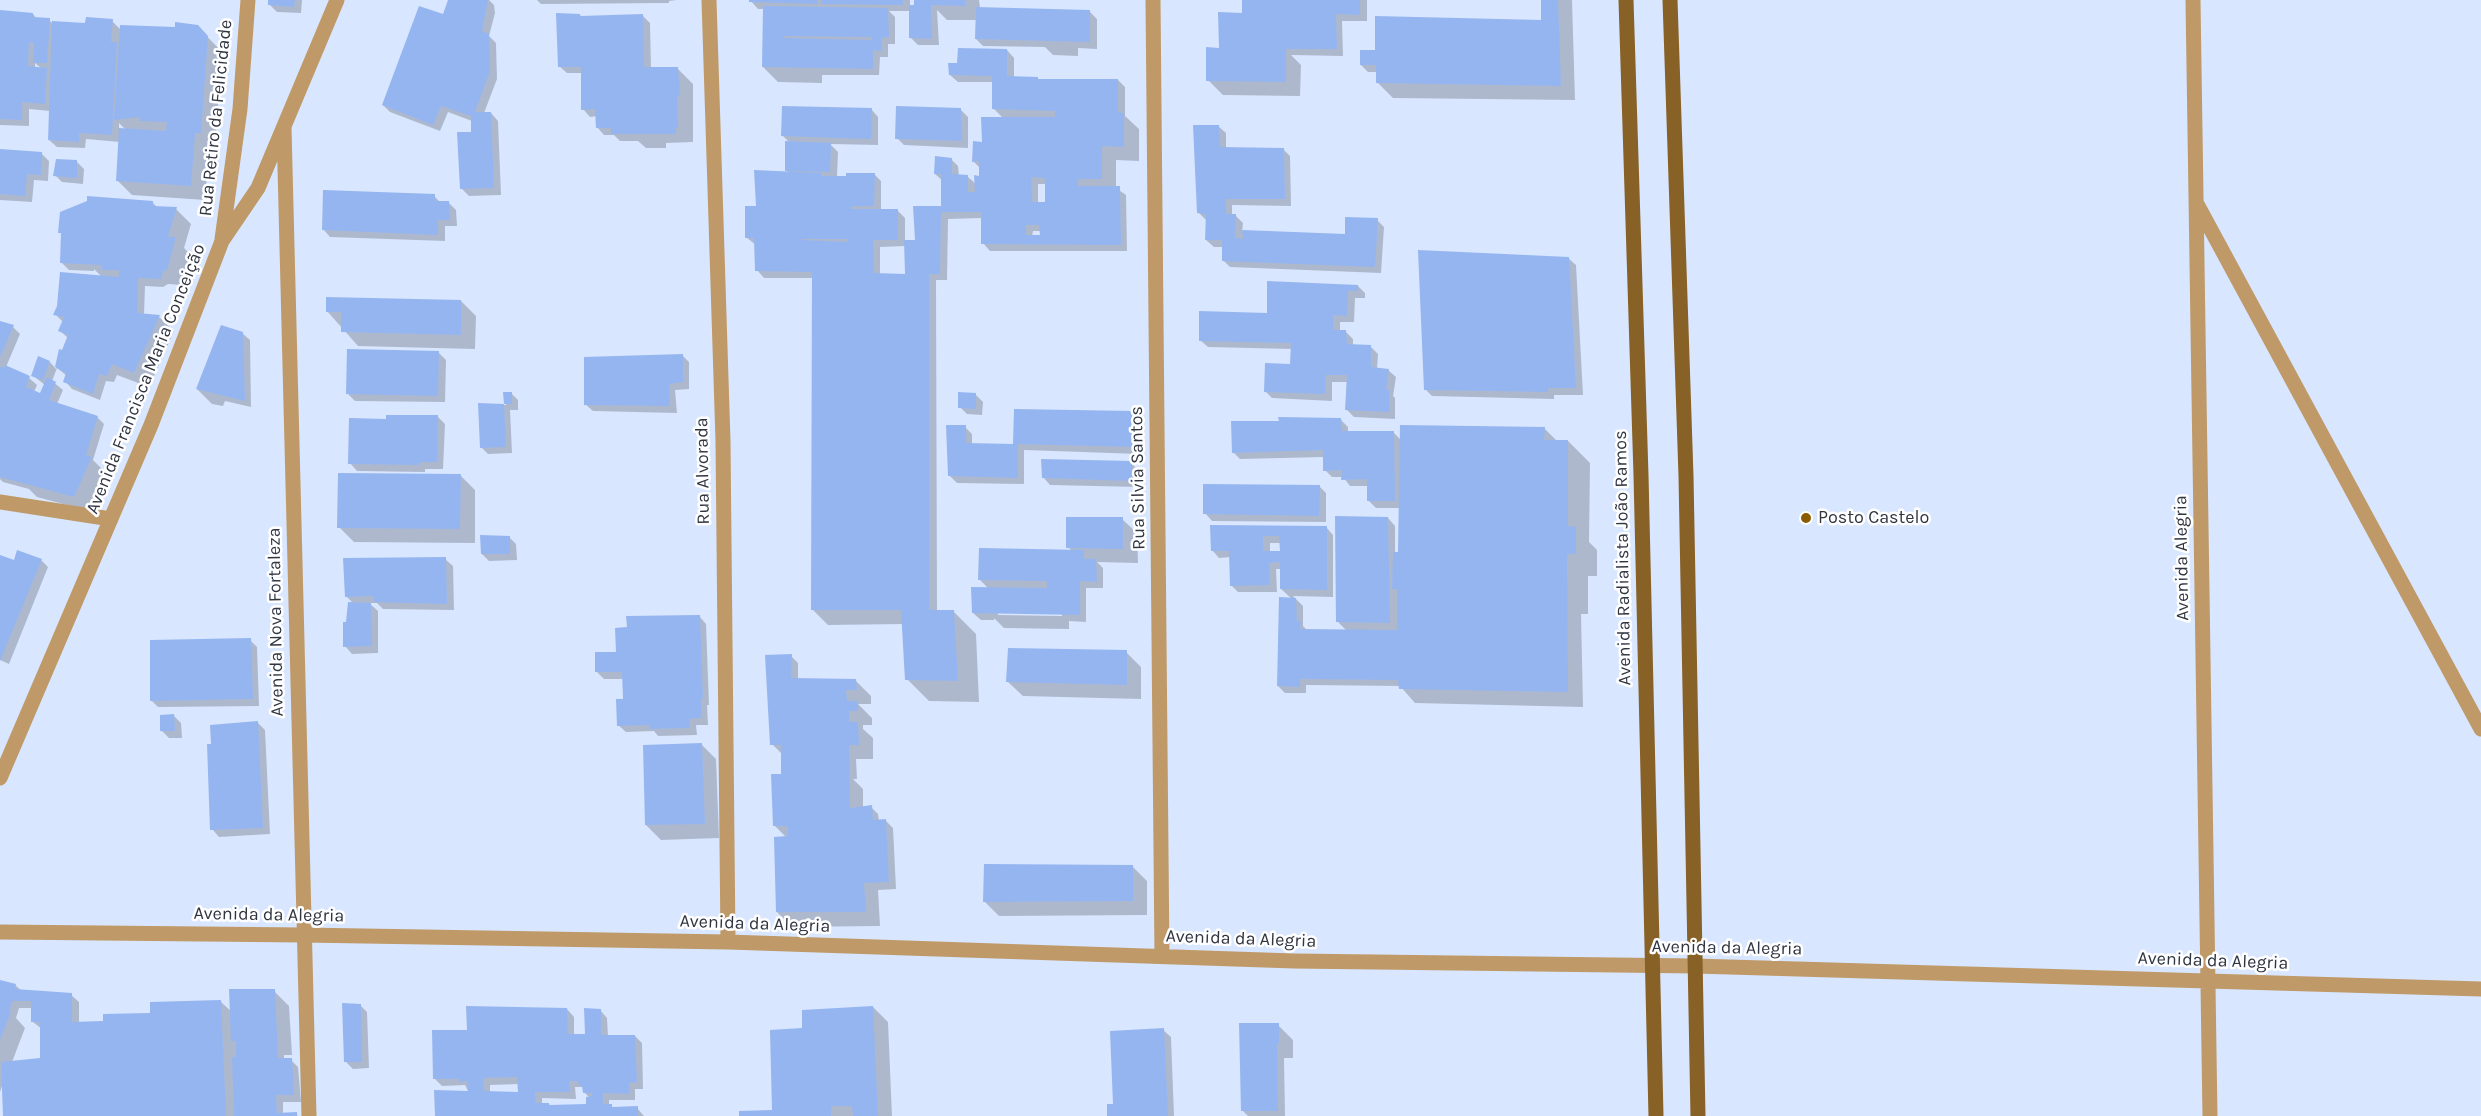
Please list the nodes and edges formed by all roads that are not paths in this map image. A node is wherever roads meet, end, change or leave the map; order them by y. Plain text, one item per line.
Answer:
1 (248, 0) edge
2 (338, 0) edge
3 (709, 0) edge
4 (1153, 0) edge
5 (1626, 0) edge
6 (1670, 0) edge
7 (2193, 0) edge
8 (284, 128) junction
9 (2196, 201) junction
10 (222, 241) junction
11 (0, 502) edge
12 (111, 519) junction
13 (2481, 729) edge
14 (0, 778) edge
15 (0, 932) edge
16 (303, 934) junction
17 (728, 942) junction
18 (1162, 956) junction
19 (1653, 965) junction
20 (1695, 966) junction
21 (2208, 980) junction
22 (2481, 989) edge
23 (309, 1116) edge
24 (1656, 1116) edge
25 (1698, 1116) edge
26 (2210, 1116) edge

1 - 10 street, Rua Retiro da Felicidade
2 - 8 street, Avenida Francisca Maria Conceição
3 - 17 street, Rua Alvorada
4 - 18 street, Rua Silvia Santos
5 - 19 main road, Avenida Radialista João Ramos
6 - 20 main road
7 - 9 street, Avenida Alegria
8 - 10 street, Avenida Francisca Maria Conceição
8 - 16 street, Avenida Nova Fortaleza
9 - 13 street
9 - 21 street, Avenida Alegria
10 - 12 street, Avenida Francisca Maria Conceição
11 - 12 street
12 - 14 street, Avenida Francisca Maria Conceição
15 - 16 street, Avenida da Alegria
16 - 17 street, Avenida da Alegria
16 - 23 street, Avenida Nova Fortaleza
17 - 18 street, Avenida da Alegria
18 - 19 street, Avenida da Alegria
19 - 20 street, Avenida da Alegria
19 - 24 main road, Avenida Radialista João Ramos
20 - 21 street, Avenida da Alegria
20 - 25 main road
21 - 22 street, Avenida da Alegria
21 - 26 street, Avenida Alegria

